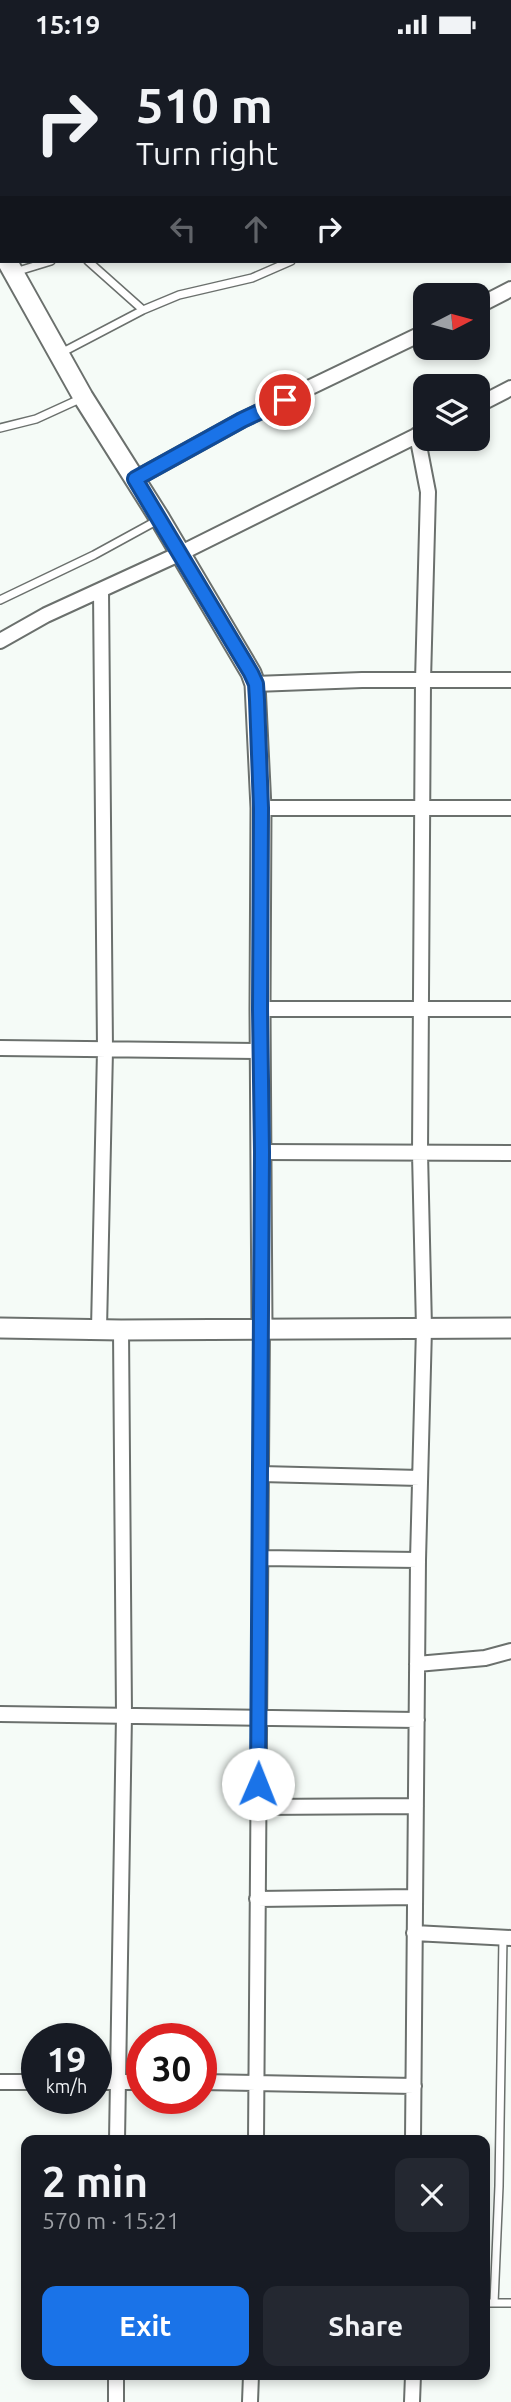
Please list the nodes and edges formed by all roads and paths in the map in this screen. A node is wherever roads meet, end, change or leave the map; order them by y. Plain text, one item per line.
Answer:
1 (37, 263) edge
2 (90, 263) edge
3 (286, 263) edge
4 (10, 267) edge
5 (511, 289) edge
6 (490, 300) edge
7 (143, 310) junction
8 (413, 337) edge
9 (58, 355) junction
10 (511, 388) edge
11 (83, 397) junction
12 (490, 399) edge
13 (0, 428) edge
14 (413, 437) edge
15 (423, 451) edge
16 (135, 479) junction
17 (160, 519) junction
18 (179, 554) junction
19 (101, 590) junction
20 (0, 600) edge
21 (0, 641) edge
22 (511, 680) edge
23 (423, 681) junction
24 (256, 684) junction
25 (261, 808) junction
26 (422, 808) junction
27 (511, 808) edge
28 (422, 1008) junction
29 (260, 1009) junction
30 (511, 1009) edge
31 (0, 1048) edge
32 (105, 1050) junction
33 (261, 1052) junction
34 (262, 1152) junction
35 (420, 1153) junction
36 (511, 1153) edge
37 (0, 1328) edge
38 (262, 1328) junction
39 (424, 1328) junction
40 (511, 1328) edge
41 (99, 1329) junction
42 (121, 1330) junction
43 (261, 1474) junction
44 (420, 1478) junction
45 (260, 1557) junction
46 (418, 1560) junction
47 (511, 1651) edge
48 (417, 1664) junction
49 (0, 1714) edge
50 (124, 1715) junction
51 (259, 1717) junction
52 (417, 1720) junction
53 (416, 1806) junction
54 (258, 1807) junction
55 (414, 1896) junction
56 (257, 1899) junction
57 (414, 1933) junction
58 (507, 1938) edge
59 (0, 2082) edge
60 (21, 2082) edge
61 (112, 2082) edge
62 (117, 2082) junction
63 (126, 2082) edge
64 (217, 2082) edge
65 (257, 2083) junction
66 (414, 2086) junction
67 (117, 2135) edge
68 (256, 2135) edge
69 (414, 2135) edge
70 (490, 2303) edge
71 (494, 2303) junction
72 (511, 2303) edge
73 (116, 2380) edge
74 (251, 2380) edge
75 (413, 2380) edge
76 (116, 2402) edge
77 (250, 2402) edge
78 (412, 2402) edge

1 - 4 lane
2 - 7 lane
3 - 7 lane
4 - 9 street
5 - 6 street
7 - 9 lane
8 - 16 street
9 - 11 street
10 - 12 street
11 - 13 lane
11 - 16 street
14 - 18 street
15 - 23 street
16 - 17 street
17 - 18 street
17 - 20 lane
18 - 19 street
18 - 24 street
19 - 21 street
19 - 32 street
22 - 23 street
23 - 24 street
23 - 26 street
24 - 25 street
25 - 26 street
25 - 29 street
26 - 27 street
26 - 28 street
28 - 29 street
28 - 30 street
28 - 35 street
29 - 33 street
31 - 32 street
32 - 33 street
32 - 41 street
33 - 34 street
34 - 35 street
34 - 38 street
35 - 36 street
35 - 39 street
37 - 41 street
38 - 39 street
38 - 42 street
38 - 43 street
39 - 40 street
39 - 44 street
41 - 42 street
42 - 50 street
43 - 44 street
43 - 45 street
44 - 46 street
45 - 46 street
45 - 51 street
46 - 48 street
47 - 48 street
48 - 52 street
49 - 50 street
50 - 51 street
50 - 62 street
51 - 52 street
51 - 54 street
52 - 53 street
53 - 54 street
53 - 55 street
54 - 56 street
55 - 56 street
55 - 57 street
56 - 65 street
57 - 58 street
57 - 66 street
58 - 71 lane
59 - 60 street
61 - 62 street
62 - 63 street
62 - 67 street
64 - 65 street
65 - 66 street
65 - 68 street
66 - 69 street
70 - 71 lane
71 - 72 lane
73 - 76 street
74 - 77 street
75 - 78 street

